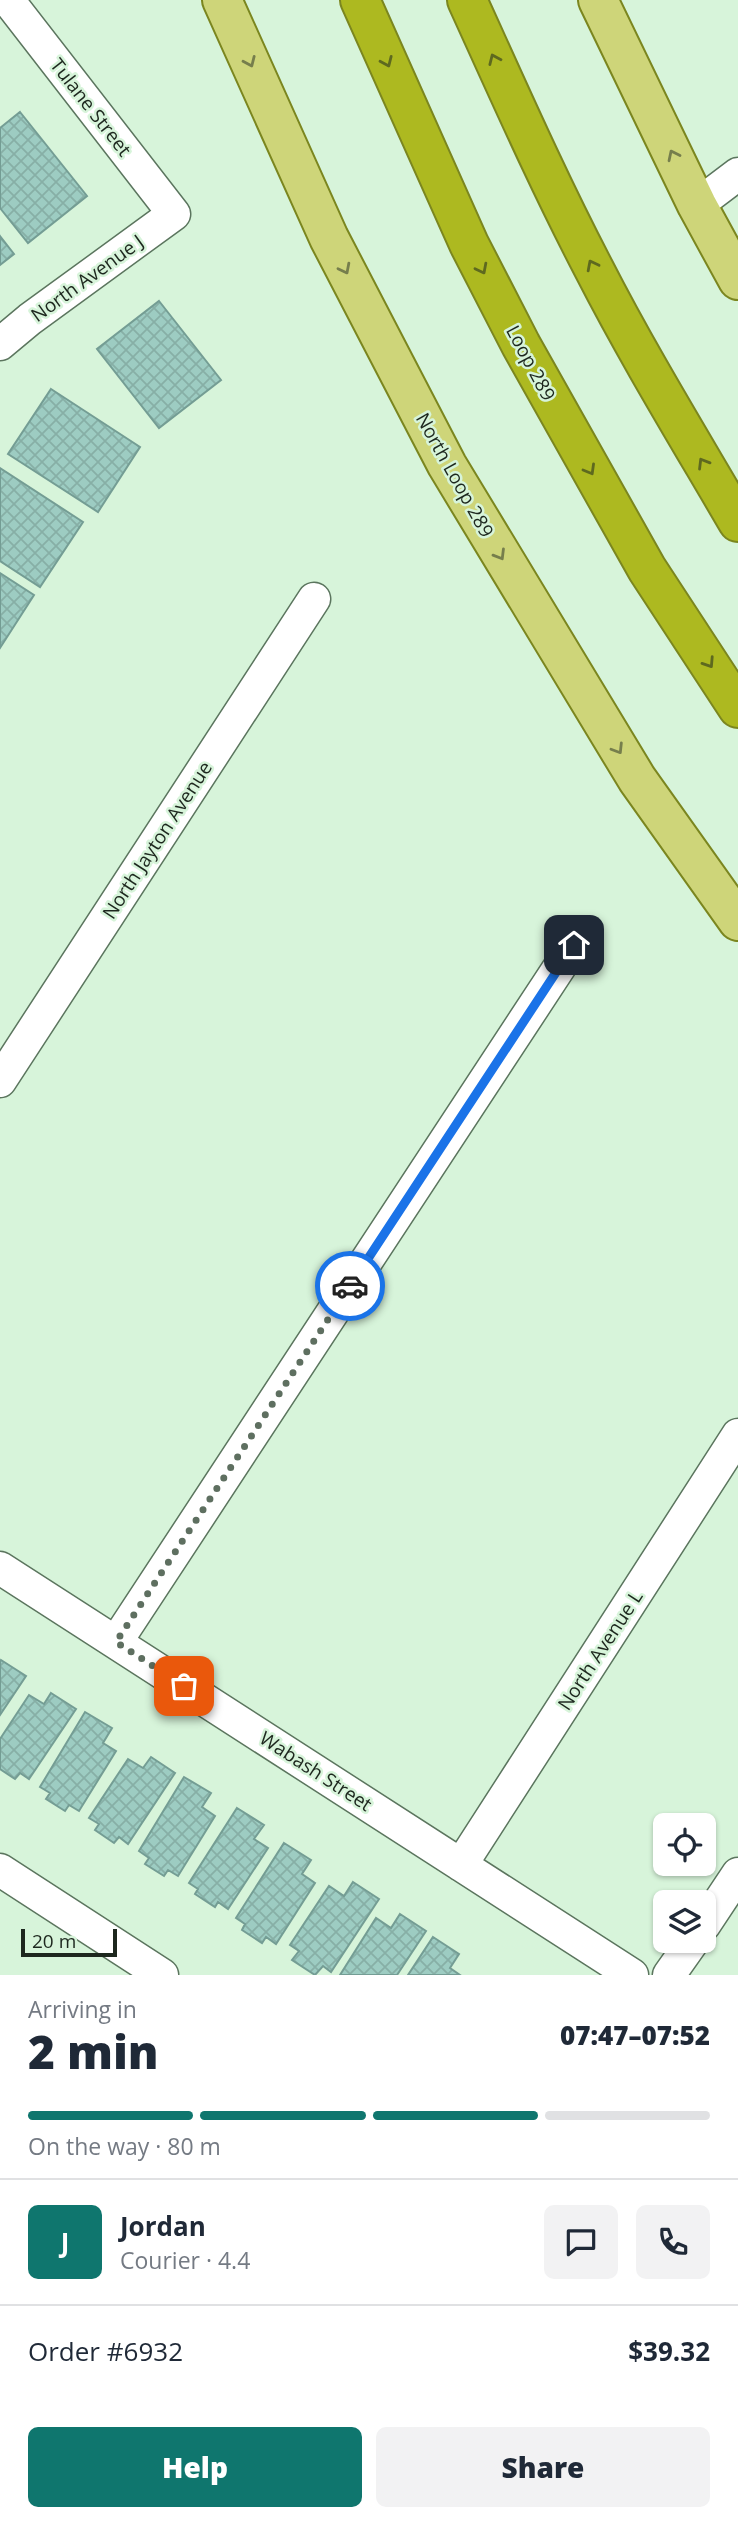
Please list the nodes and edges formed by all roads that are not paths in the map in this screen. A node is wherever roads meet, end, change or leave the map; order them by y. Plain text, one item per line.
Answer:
1 (8, 0) edge
2 (222, 0) edge
3 (360, 0) edge
4 (467, 0) edge
5 (598, 0) edge
6 (738, 174) edge
7 (697, 205) junction
8 (174, 214) joint
9 (738, 280) edge
10 (0, 344) edge
11 (738, 522) edge
12 (314, 599) dead end
13 (738, 708) edge
14 (738, 921) edge
15 (574, 945) dead end
16 (0, 1081) edge
17 (738, 1435) edge
18 (0, 1568) edge
19 (116, 1642) junction
20 (461, 1865) junction
21 (0, 1870) edge
22 (738, 1874) edge
23 (716, 1907) edge
24 (685, 1953) edge
25 (162, 1975) edge
26 (632, 1975) edge
27 (669, 1975) edge

1 - 8 street, Tulane Street
2 -> 14 main road, North Loop 289
3 -> 13 highway, Loop 289
11 -> 4 highway
7 -> 5 main road
6 - 7 street
7 - 9 main road
8 - 10 street, North Avenue J
12 - 16 street, North Jayton Avenue
15 - 19 street
17 - 20 street, North Avenue L
18 - 19 street, Wabash Street
19 - 20 street, Wabash Street
20 - 26 street, Wabash Street
21 - 25 street
22 - 23 street
24 - 27 street

